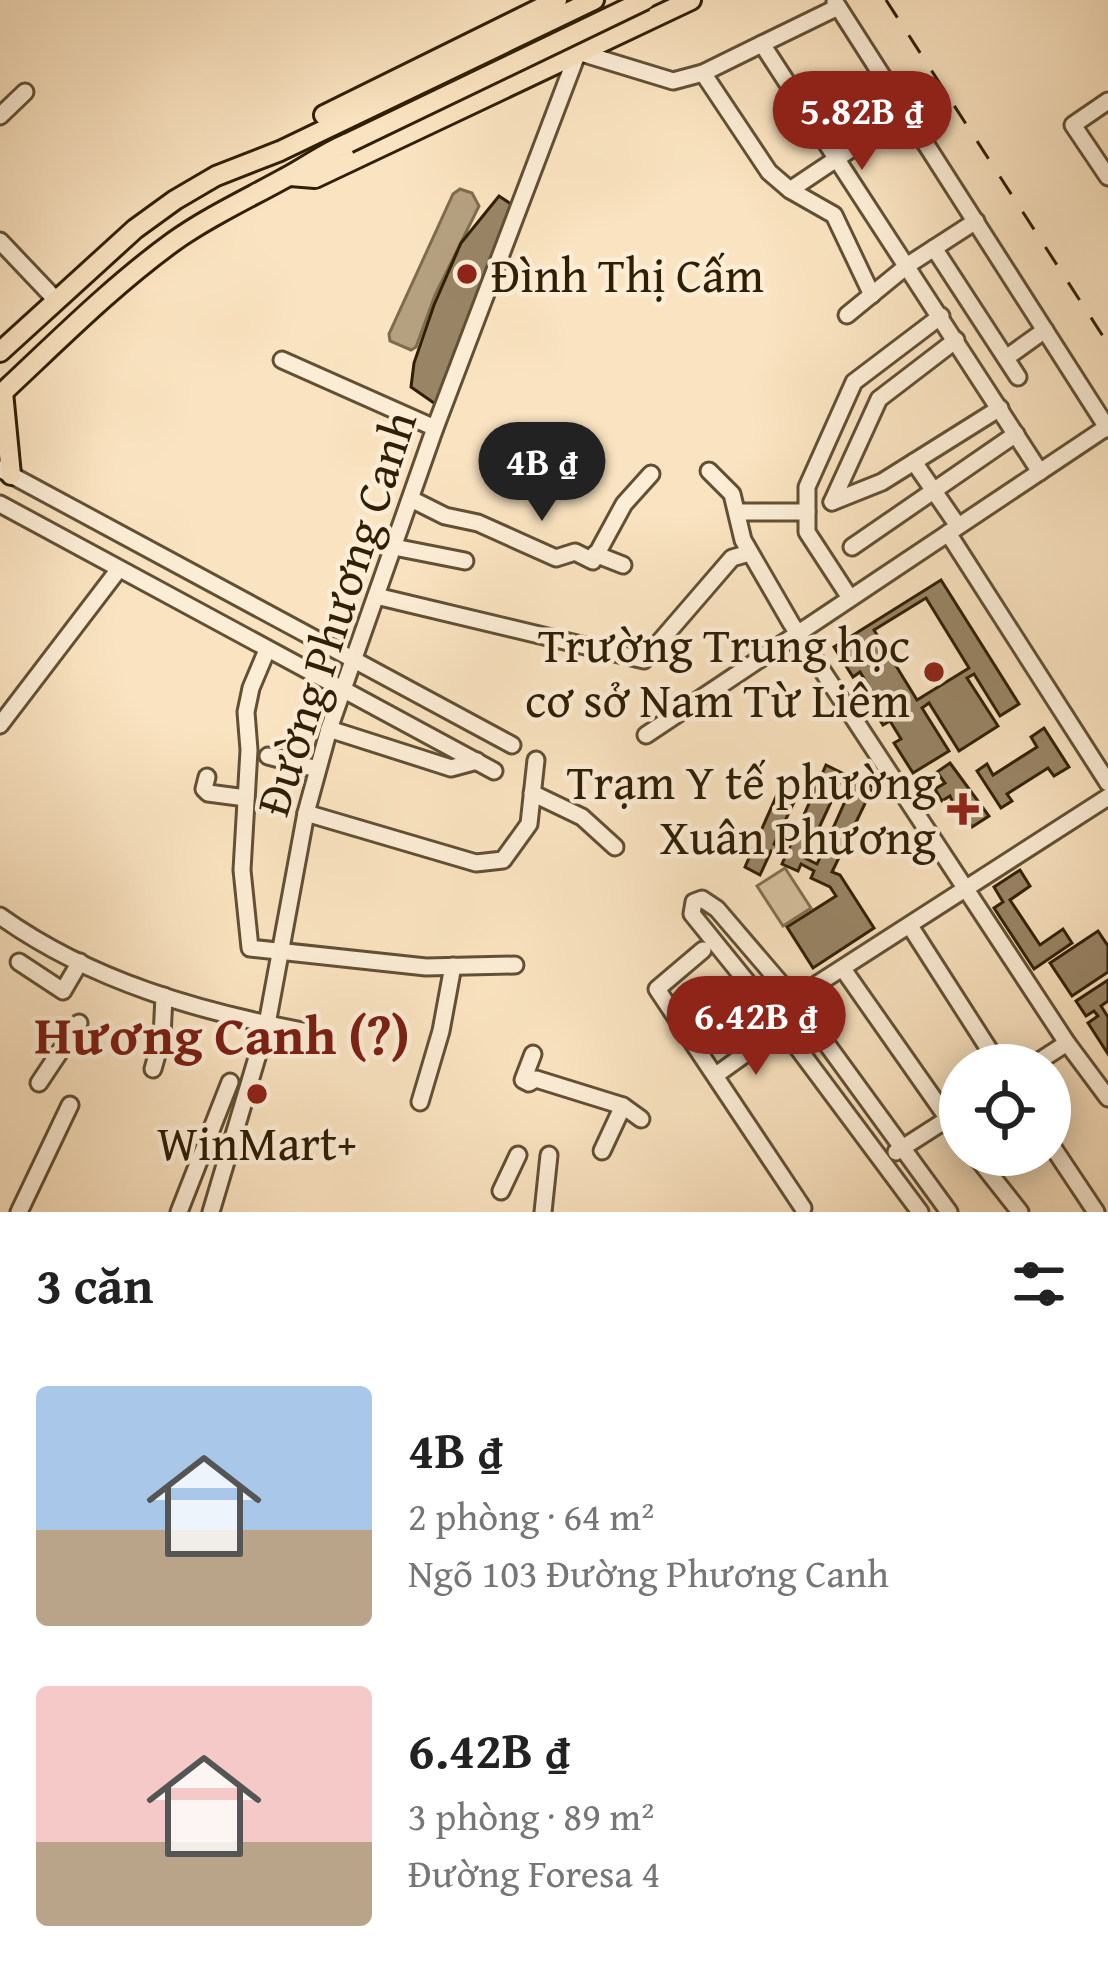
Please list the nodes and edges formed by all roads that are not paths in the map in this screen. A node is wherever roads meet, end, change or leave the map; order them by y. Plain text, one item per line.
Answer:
1 (557, 0) edge
2 (593, 0) edge
3 (608, 0) edge
4 (645, 0) edge
5 (691, 0) edge
6 (836, 3) edge
7 (622, 32) junction
8 (762, 44) junction
9 (578, 52) junction
10 (703, 74) junction
11 (25, 92) dead end
12 (1108, 100) edge
13 (908, 111) junction
14 (0, 116) edge
15 (280, 151) junction
16 (838, 159) junction
17 (1106, 170) edge
18 (290, 176) junction
19 (790, 190) junction
20 (976, 221) junction
21 (0, 242) edge
22 (934, 248) junction
23 (908, 265) junction
24 (872, 295) junction
25 (56, 300) junction
26 (847, 315) dead end
27 (941, 316) junction
28 (1046, 330) junction
29 (956, 340) junction
30 (0, 352) edge
31 (1006, 358) junction
32 (282, 360) dead end
33 (1018, 377) dead end
34 (2, 394) edge
35 (1000, 408) junction
36 (435, 428) junction
37 (1107, 428) edge
38 (1016, 434) junction
39 (914, 462) junction
40 (709, 471) dead end
41 (6, 472) edge
42 (1040, 472) junction
43 (651, 474) dead end
44 (934, 491) junction
45 (411, 500) junction
46 (0, 504) edge
47 (738, 512) junction
48 (807, 512) junction
49 (953, 530) junction
50 (394, 547) junction
51 (746, 547) junction
52 (852, 547) dead end
53 (595, 554) junction
54 (465, 561) dead end
55 (623, 565) dead end
56 (118, 568) junction
57 (376, 596) junction
58 (850, 598) junction
59 (798, 633) junction
60 (268, 650) junction
61 (353, 657) junction
62 (342, 689) junction
63 (0, 725) edge
64 (329, 729) junction
65 (646, 735) dead end
66 (512, 745) dead end
67 (268, 755) dead end
68 (536, 760) dead end
69 (477, 761) junction
70 (317, 769) junction
71 (494, 770) dead end
72 (207, 777) dead end
73 (1108, 783) edge
74 (532, 794) junction
75 (1108, 797) edge
76 (246, 798) junction
77 (306, 813) junction
78 (615, 847) dead end
79 (966, 889) junction
80 (0, 916) edge
81 (910, 926) junction
82 (282, 950) junction
83 (703, 950) dead end
84 (20, 962) dead end
85 (80, 962) junction
86 (515, 965) dead end
87 (453, 966) junction
88 (843, 969) junction
89 (164, 996) junction
90 (794, 999) junction
91 (79, 1023) dead end
92 (267, 1024) junction
93 (308, 1032) dead end
94 (766, 1039) dead end
95 (1067, 1043) joint
96 (986, 1044) edge
97 (533, 1054) dead end
98 (153, 1069) dead end
99 (716, 1075) junction
100 (230, 1082) dead end
101 (39, 1083) dead end
102 (939, 1095) edge
103 (1108, 1098) edge
104 (420, 1102) dead end
105 (70, 1105) dead end
106 (623, 1106) junction
107 (641, 1119) dead end
108 (939, 1124) edge
109 (901, 1148) junction
110 (602, 1151) dead end
111 (518, 1155) dead end
112 (548, 1155) dead end
113 (884, 1161) junction
114 (1071, 1174) edge
115 (992, 1176) edge
116 (501, 1191) dead end
117 (803, 1208) dead end
118 (19, 1212) edge
119 (179, 1212) edge
120 (211, 1212) edge
121 (543, 1212) edge
122 (920, 1212) edge
123 (949, 1212) edge
124 (1020, 1212) edge
125 (1096, 1212) edge

1 - 15 main road
2 - 15 main road
3 - 7 street
4 - 18 main road, bridge
5 - 7 main road
6 - 8 street
6 - 13 street
7 - 9 main road
8 - 10 street
8 - 16 street
9 - 10 street
9 - 18 main road
9 - 36 street, Đường Phương Canh
10 - 19 street
11 - 14 street
12 - 17 street
13 - 16 street
13 - 20 street
15 - 25 main road
16 - 19 street
16 - 23 street
18 - 34 main road
19 - 24 street
20 - 22 street
20 - 28 street
21 - 25 street
22 - 23 street
22 - 31 street
23 - 24 street
23 - 27 street
24 - 26 street
25 - 30 main road
27 - 29 street
27 - 48 street
28 - 31 street
28 - 37 street
29 - 35 street
29 - 39 street
31 - 33 street
32 - 36 street
34 - 41 main road
35 - 38 street
35 - 39 street
36 - 45 street, Đường Phương Canh
37 - 42 street
38 - 42 street
38 - 44 street
39 - 44 street
40 - 47 street
41 - 61 street
42 - 49 street
43 - 53 street
44 - 49 street
44 - 52 street
45 - 50 street, Đường Phương Canh
45 - 53 street
46 - 56 street
47 - 48 street
47 - 51 street
48 - 58 street
49 - 58 street
49 - 73 street
50 - 54 street
50 - 57 street, Đường Phương Canh
51 - 57 street
51 - 59 street
53 - 55 street
56 - 60 street
56 - 63 street
57 - 61 street, Đường Phương Canh
58 - 59 street
59 - 65 street
59 - 79 street
60 - 62 street
60 - 76 street
61 - 62 street, Đường Phương Canh
61 - 66 street
62 - 64 street, Đường Phương Canh
62 - 69 street
64 - 69 street
64 - 70 street, Đường Phương Canh
67 - 70 street
68 - 74 street
69 - 71 street
70 - 77 street, Đường Phương Canh
72 - 76 street
74 - 77 street
74 - 78 street
75 - 79 street
76 - 82 street
77 - 82 street, Đường Phương Canh
79 - 81 street
79 - 95 street
80 - 85 street
81 - 88 street
81 - 96 street
82 - 87 street
82 - 92 street, Đường Phương Canh
83 - 99 street
84 - 85 street
85 - 89 street
86 - 87 street
87 - 104 street
88 - 90 street
88 - 102 street
89 - 92 street
89 - 98 street
90 - 109 street
90 - 113 street
91 - 101 street
92 - 93 street
92 - 120 street, Đường Phương Canh
94 - 99 street
95 - 103 street
97 - 106 street
99 - 117 street
100 - 119 street
105 - 118 street
106 - 107 street
106 - 110 street
108 - 109 street
109 - 113 street
109 - 123 street
111 - 116 street
112 - 121 street
113 - 122 street
114 - 125 street
115 - 124 street

